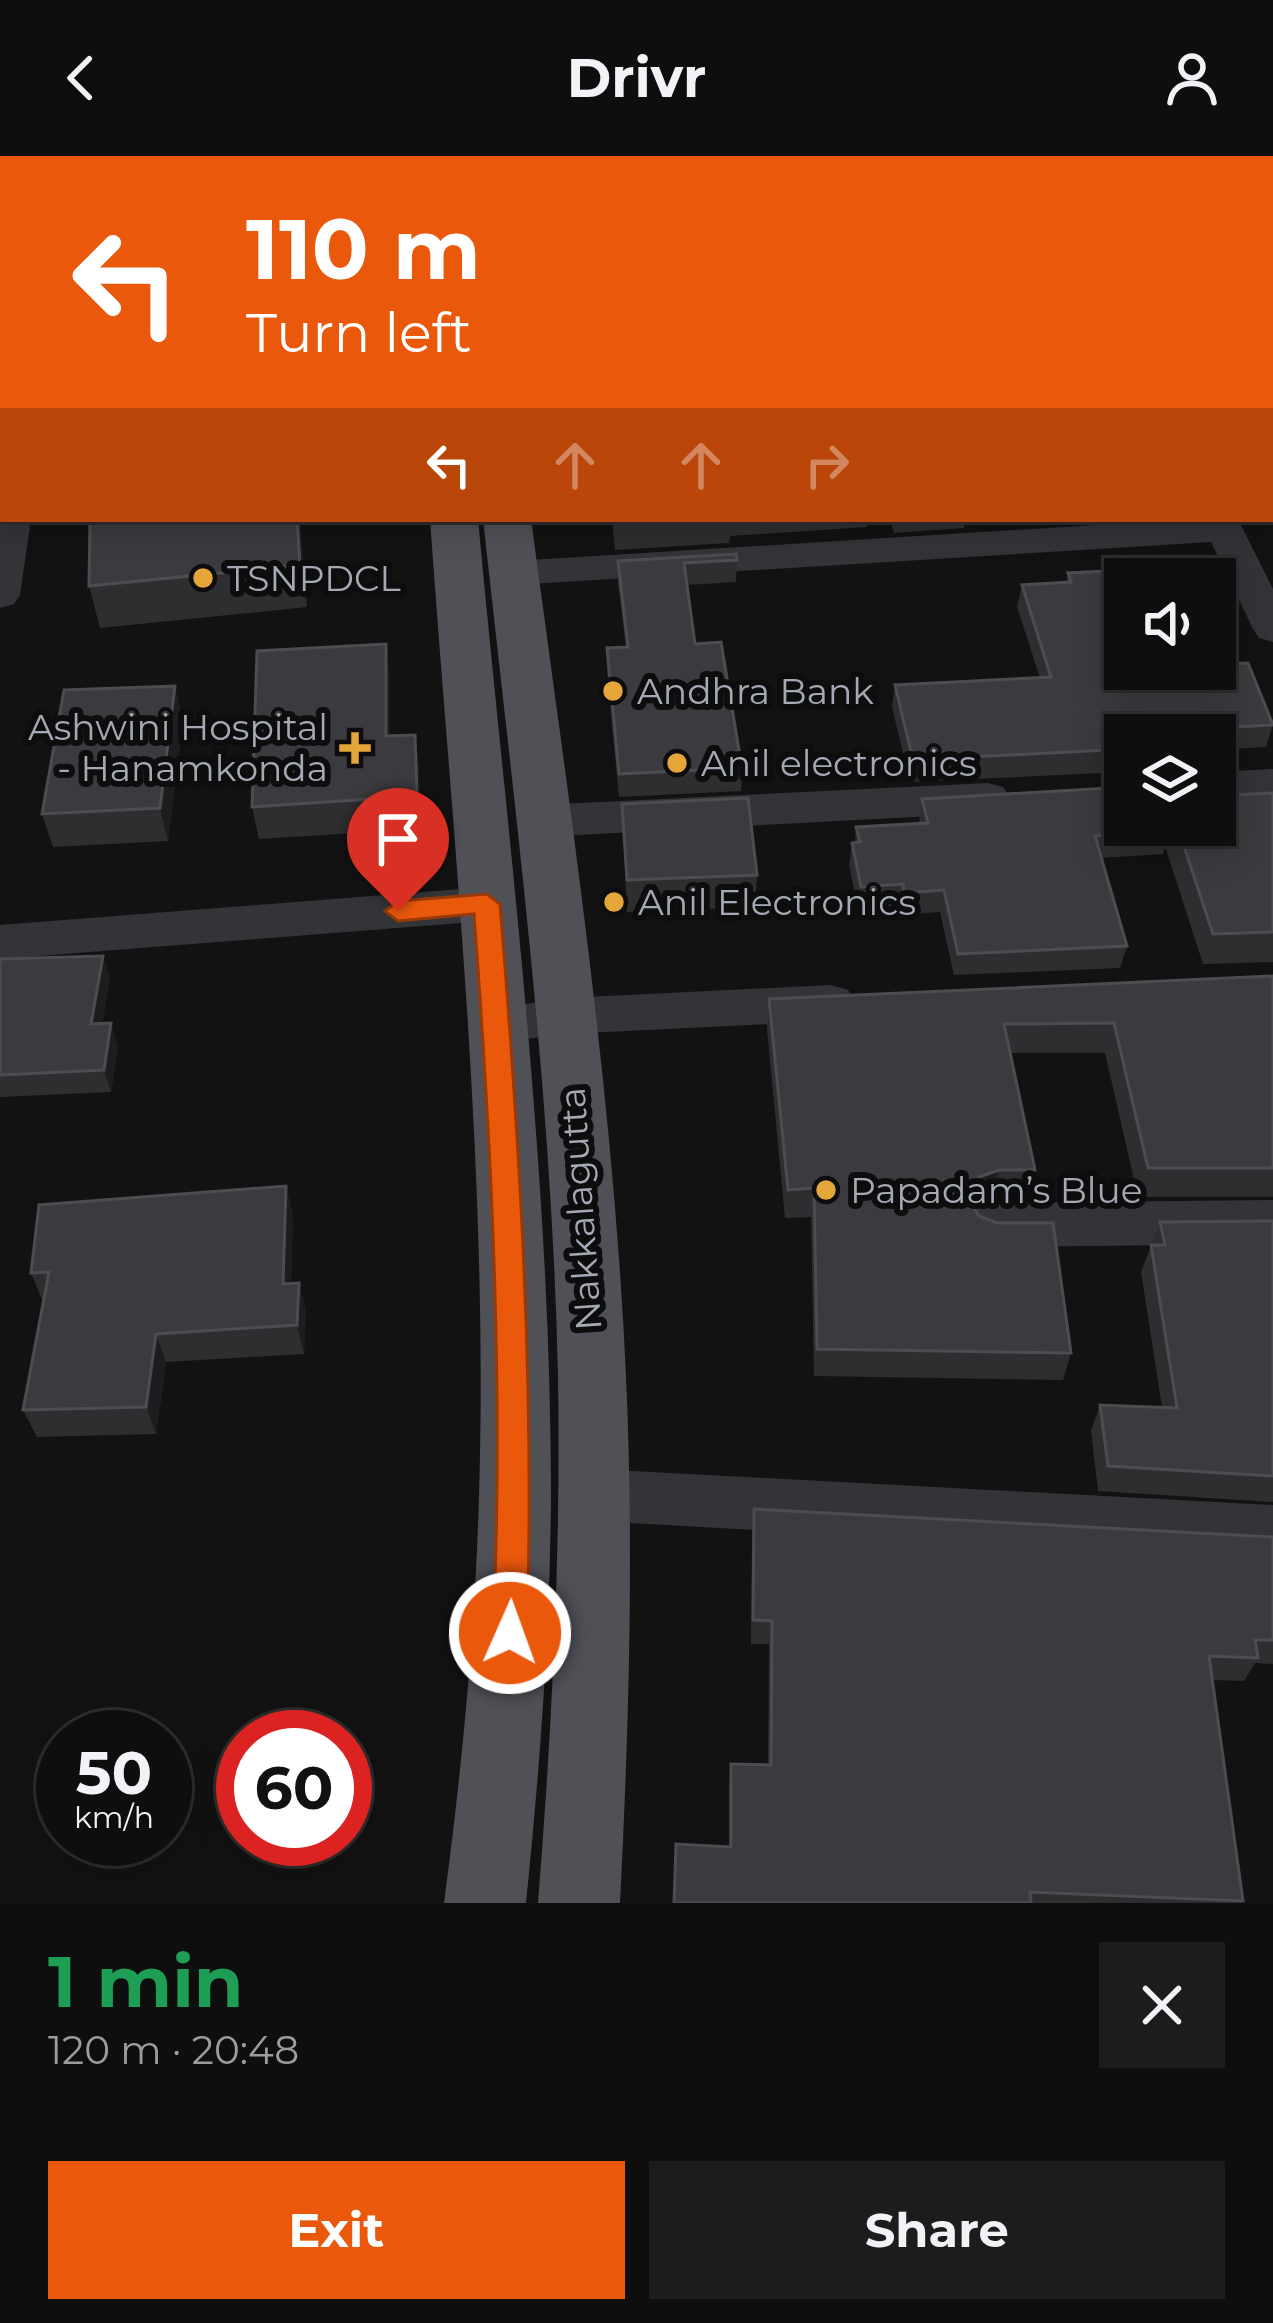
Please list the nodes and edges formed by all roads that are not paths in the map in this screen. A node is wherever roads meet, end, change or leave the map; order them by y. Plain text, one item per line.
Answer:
1 (12, 522) edge
2 (454, 522) edge
3 (1238, 535) edge
4 (510, 546) edge
5 (0, 595) edge
6 (1273, 629) edge
7 (1273, 784) edge
8 (1236, 786) edge
9 (1031, 796) edge
10 (540, 821) junction
11 (487, 904) junction
12 (0, 942) edge
13 (872, 1001) edge
14 (566, 1016) junction
15 (495, 1024) junction
16 (1273, 1222) edge
17 (992, 1226) edge
18 (595, 1495) junction
19 (1273, 1532) edge
20 (485, 1903) edge
21 (579, 1903) edge

1 - 5 street
2 - 11 main road
3 - 4 street
3 - 6 street
4 - 10 main road, Nakkalagutta
7 - 8 street
9 - 10 street
10 - 14 main road, Nakkalagutta
11 - 12 street
11 - 15 main road
13 - 14 street
14 - 15 street
14 - 18 main road, Nakkalagutta
15 - 20 main road
16 - 17 street
18 - 19 street
18 - 21 main road, Nakkalagutta

